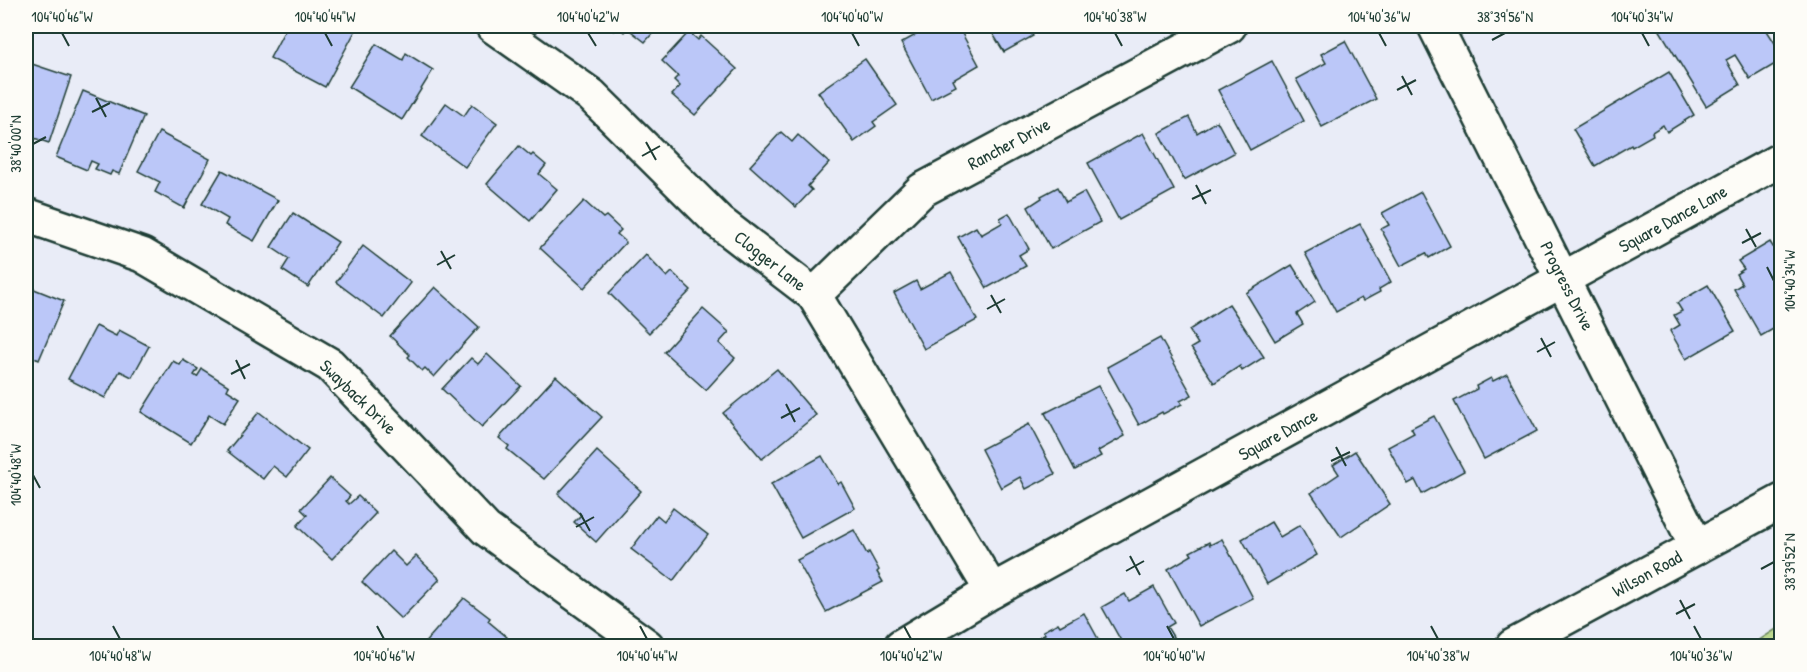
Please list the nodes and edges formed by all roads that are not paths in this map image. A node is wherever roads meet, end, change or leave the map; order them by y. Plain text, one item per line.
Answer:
1 (493, 26) edge
2 (1229, 26) edge
3 (1435, 26) edge
4 (1782, 159) edge
5 (26, 215) edge
6 (1564, 279) junction
7 (814, 295) junction
8 (1782, 501) edge
9 (1697, 547) junction
10 (992, 591) junction
11 (647, 646) edge
12 (901, 646) edge
13 (1513, 646) edge

1 - 7 street, Clogger Lane
2 - 7 street, Rancher Drive
3 - 6 street, Progress Drive
4 - 6 street, Square Dance Lane
5 - 11 street, Swayback Drive
6 - 9 street, Progress Drive
6 - 10 street, Square Dance
7 - 10 street, Clogger Lane
8 - 9 street, Wilson Road
9 - 13 street, Wilson Road
10 - 12 street

